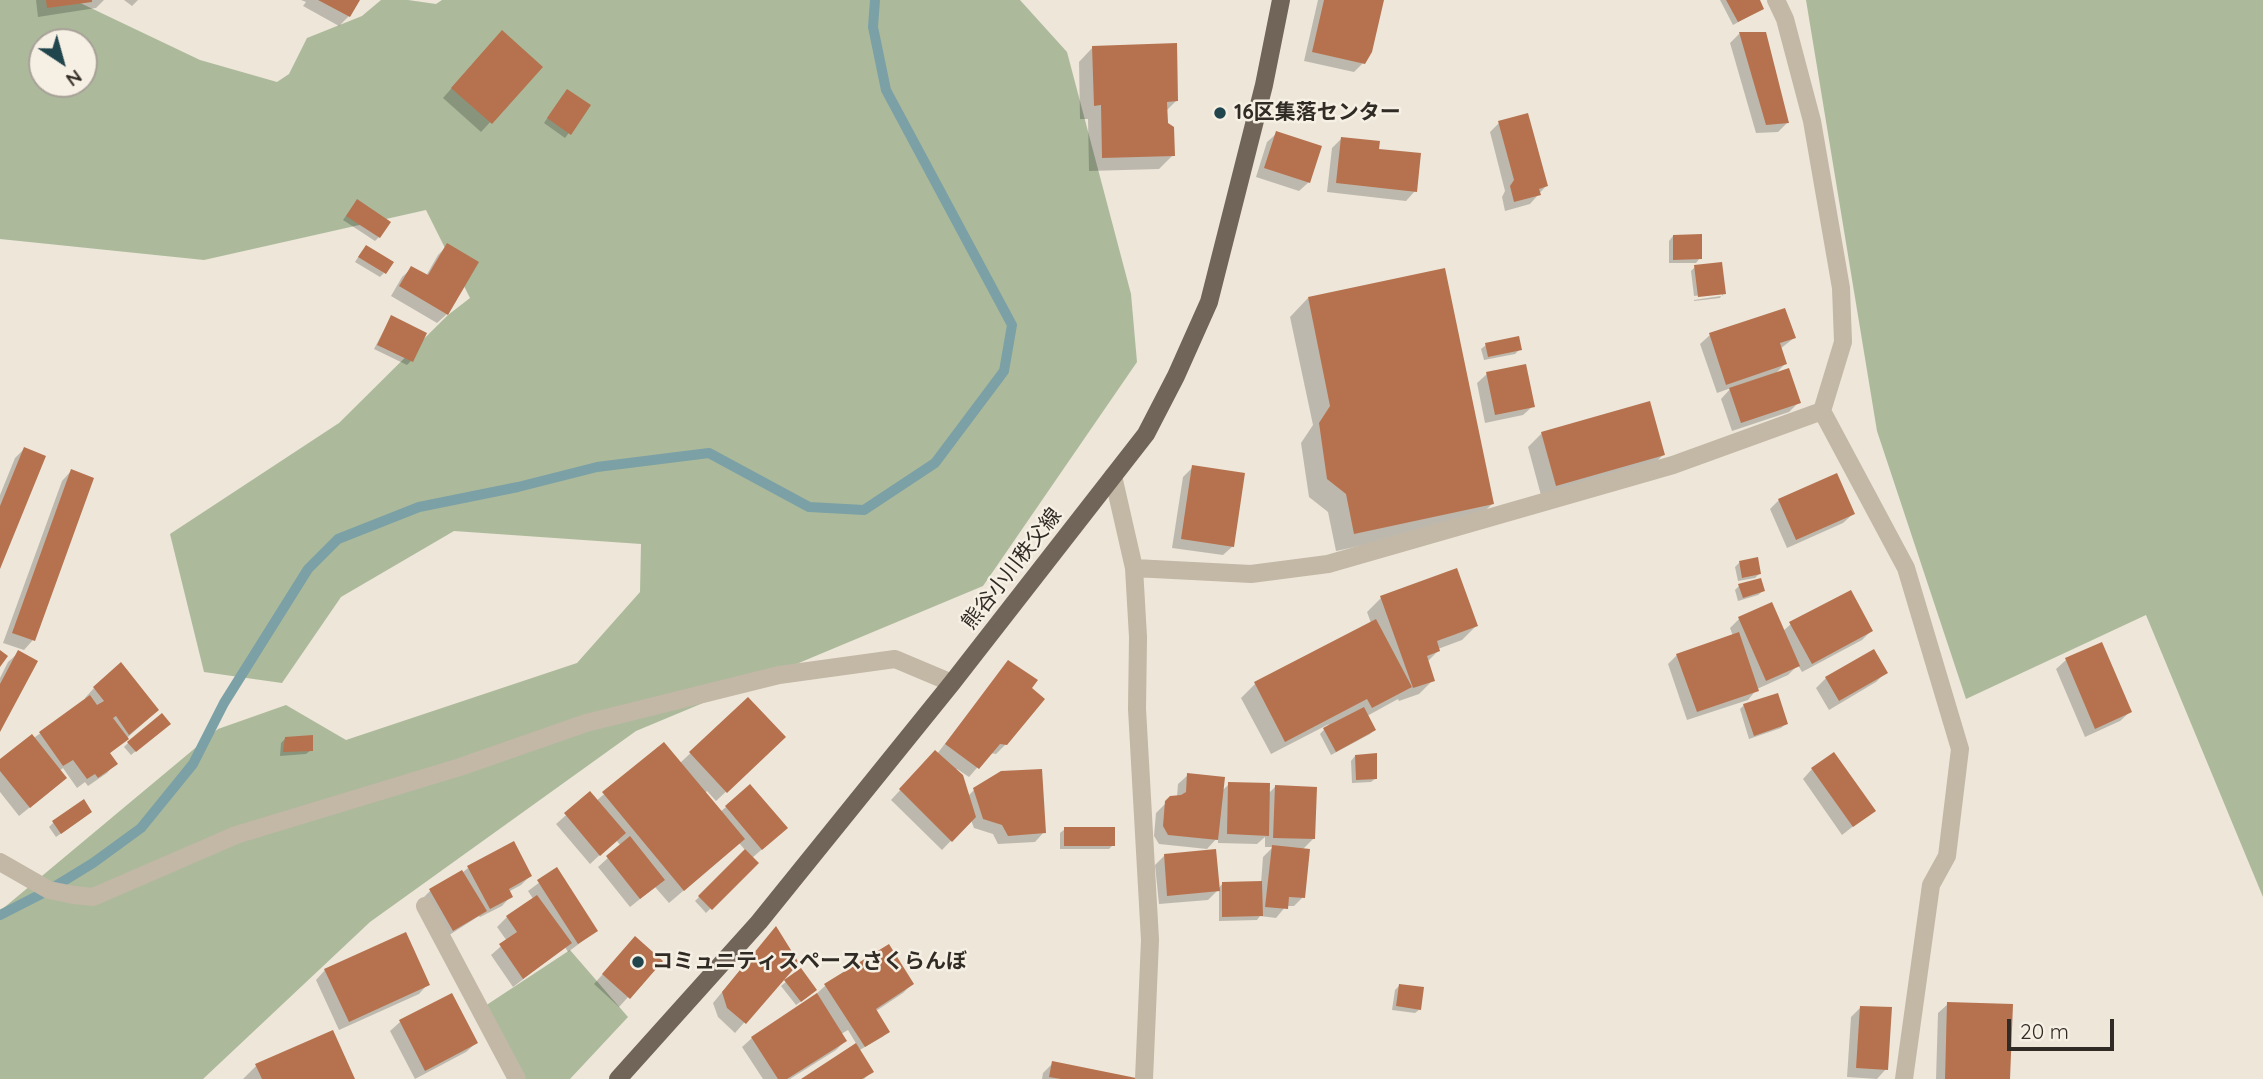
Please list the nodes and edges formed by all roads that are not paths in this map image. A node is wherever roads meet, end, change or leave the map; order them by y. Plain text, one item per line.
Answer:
1 (1281, 0) edge
2 (1776, 0) edge
3 (1822, 411) junction
4 (1113, 476) junction
5 (1134, 568) junction
6 (952, 683) junction
7 (0, 862) edge
8 (425, 906) dead end
9 (517, 1079) edge
10 (618, 1079) edge
11 (1144, 1079) edge
12 (1904, 1079) edge

1 - 4 main road, 熊谷小川秩父線
2 - 3 street
3 - 5 street
3 - 12 street
4 - 5 street
4 - 6 main road, 熊谷小川秩父線
5 - 11 street
6 - 7 street
6 - 10 main road, 熊谷小川秩父線
8 - 9 street

